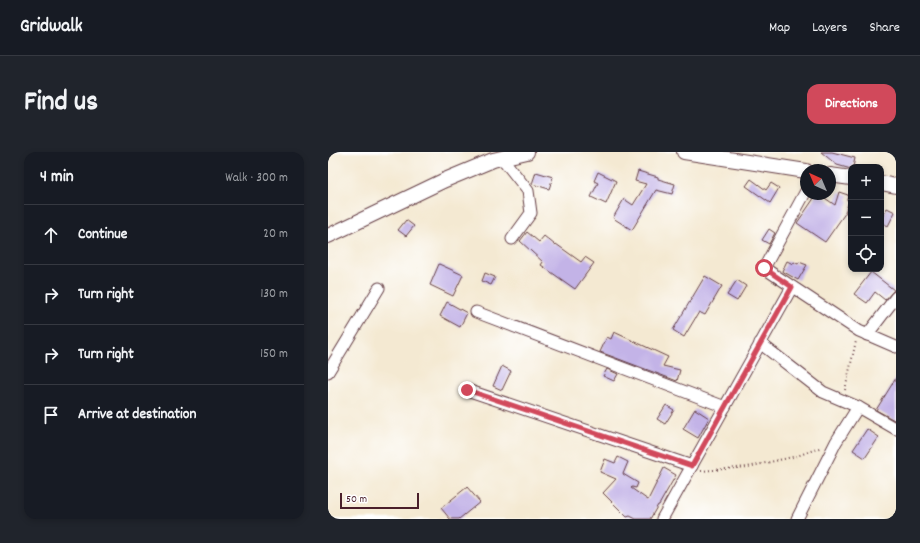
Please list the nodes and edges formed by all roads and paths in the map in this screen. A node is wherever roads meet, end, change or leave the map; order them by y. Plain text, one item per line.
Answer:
1 (527, 152) edge
2 (684, 152) edge
3 (502, 158) junction
4 (800, 170) edge
5 (836, 176) edge
6 (848, 178) edge
7 (884, 184) edge
8 (896, 186) edge
9 (801, 200) edge
10 (328, 236) edge
11 (512, 239) dead end
12 (792, 287) junction
13 (379, 288) dead end
14 (896, 297) edge
15 (476, 312) dead end
16 (863, 333) junction
17 (760, 343) junction
18 (896, 347) edge
19 (328, 372) edge
20 (467, 390) dead end
21 (843, 401) junction
22 (725, 407) junction
23 (858, 407) junction
24 (896, 429) edge
25 (836, 442) junction
26 (690, 469) junction
27 (662, 519) edge
28 (797, 519) edge

1 - 3 street
2 - 4 street
3 - 10 street
3 - 11 street
5 - 6 street
7 - 8 street
9 - 12 street
12 - 16 street
12 - 17 street
13 - 19 street
14 - 16 street
15 - 22 street
16 - 18 street
16 - 21 path
17 - 21 street
17 - 22 street
20 - 26 street
21 - 23 street
22 - 26 street
23 - 24 street
23 - 25 street
25 - 26 path
25 - 28 street
26 - 27 street

